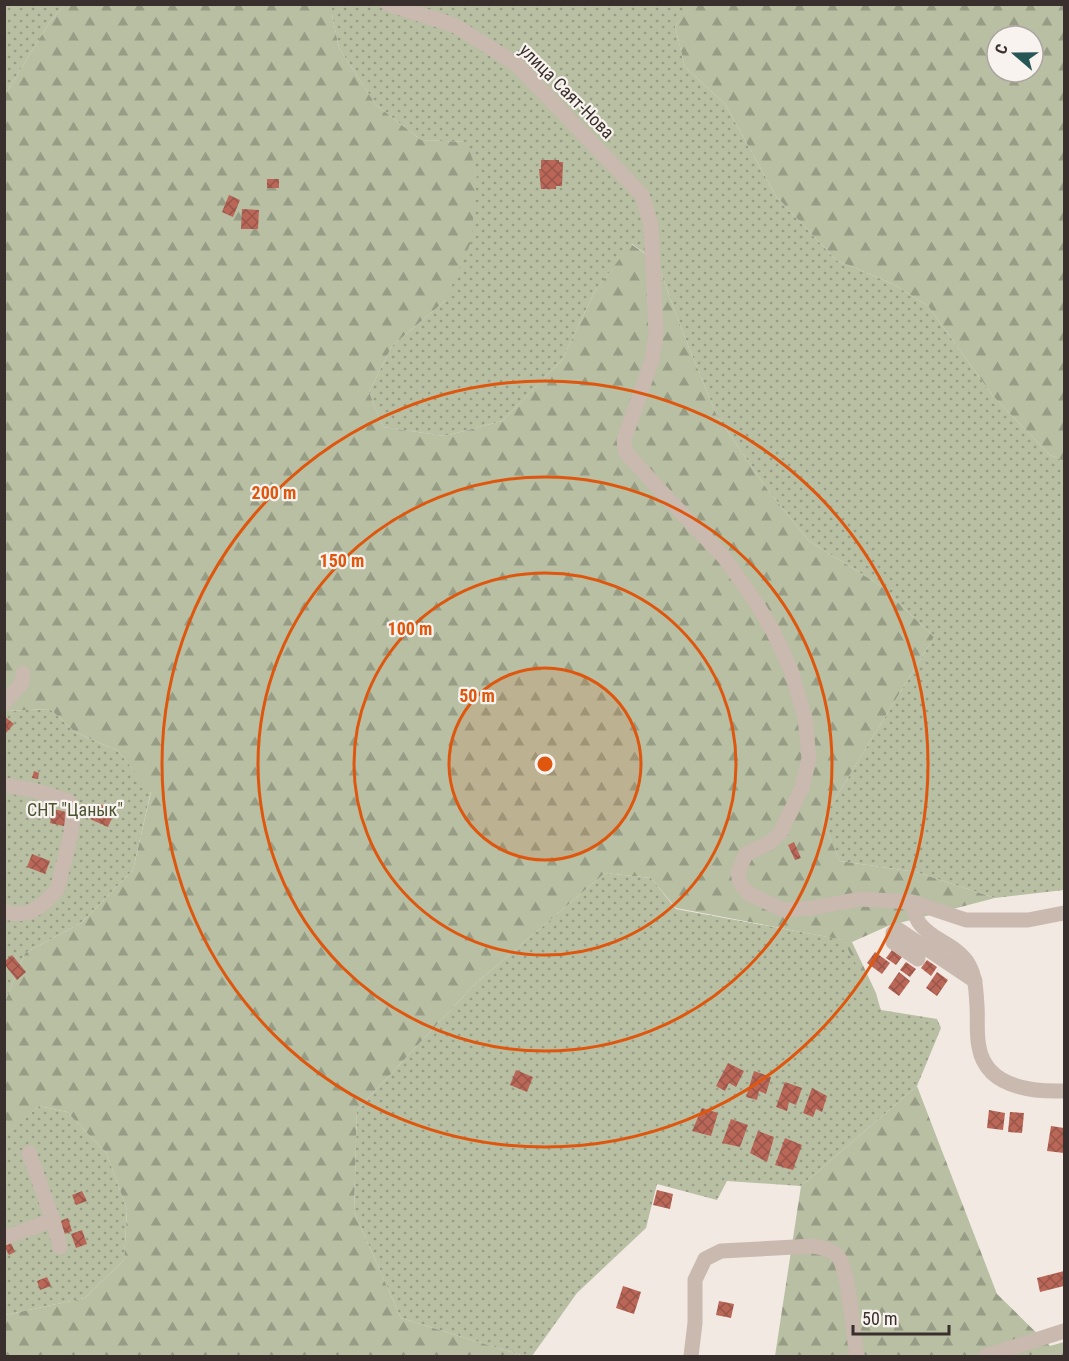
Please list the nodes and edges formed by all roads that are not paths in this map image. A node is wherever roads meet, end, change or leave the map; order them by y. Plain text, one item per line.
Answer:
1 (388, 4) edge
2 (24, 673) dead end
3 (4, 703) edge
4 (4, 785) edge
5 (912, 902) junction
6 (4, 912) edge
7 (1065, 913) edge
8 (918, 958) dead end
9 (975, 982) junction
10 (1065, 1091) edge
11 (29, 1153) dead end
12 (53, 1220) junction
13 (4, 1238) edge
14 (60, 1247) dead end
15 (1065, 1331) edge
16 (691, 1356) edge
17 (857, 1356) edge
18 (986, 1356) edge

1 - 5 street, улица Саят-Нова
2 - 3 street
4 - 6 street
5 - 7 street
5 - 9 street
8 - 9 street
9 - 10 street
11 - 12 street
12 - 13 street
12 - 14 street
15 - 18 street
16 - 17 street

